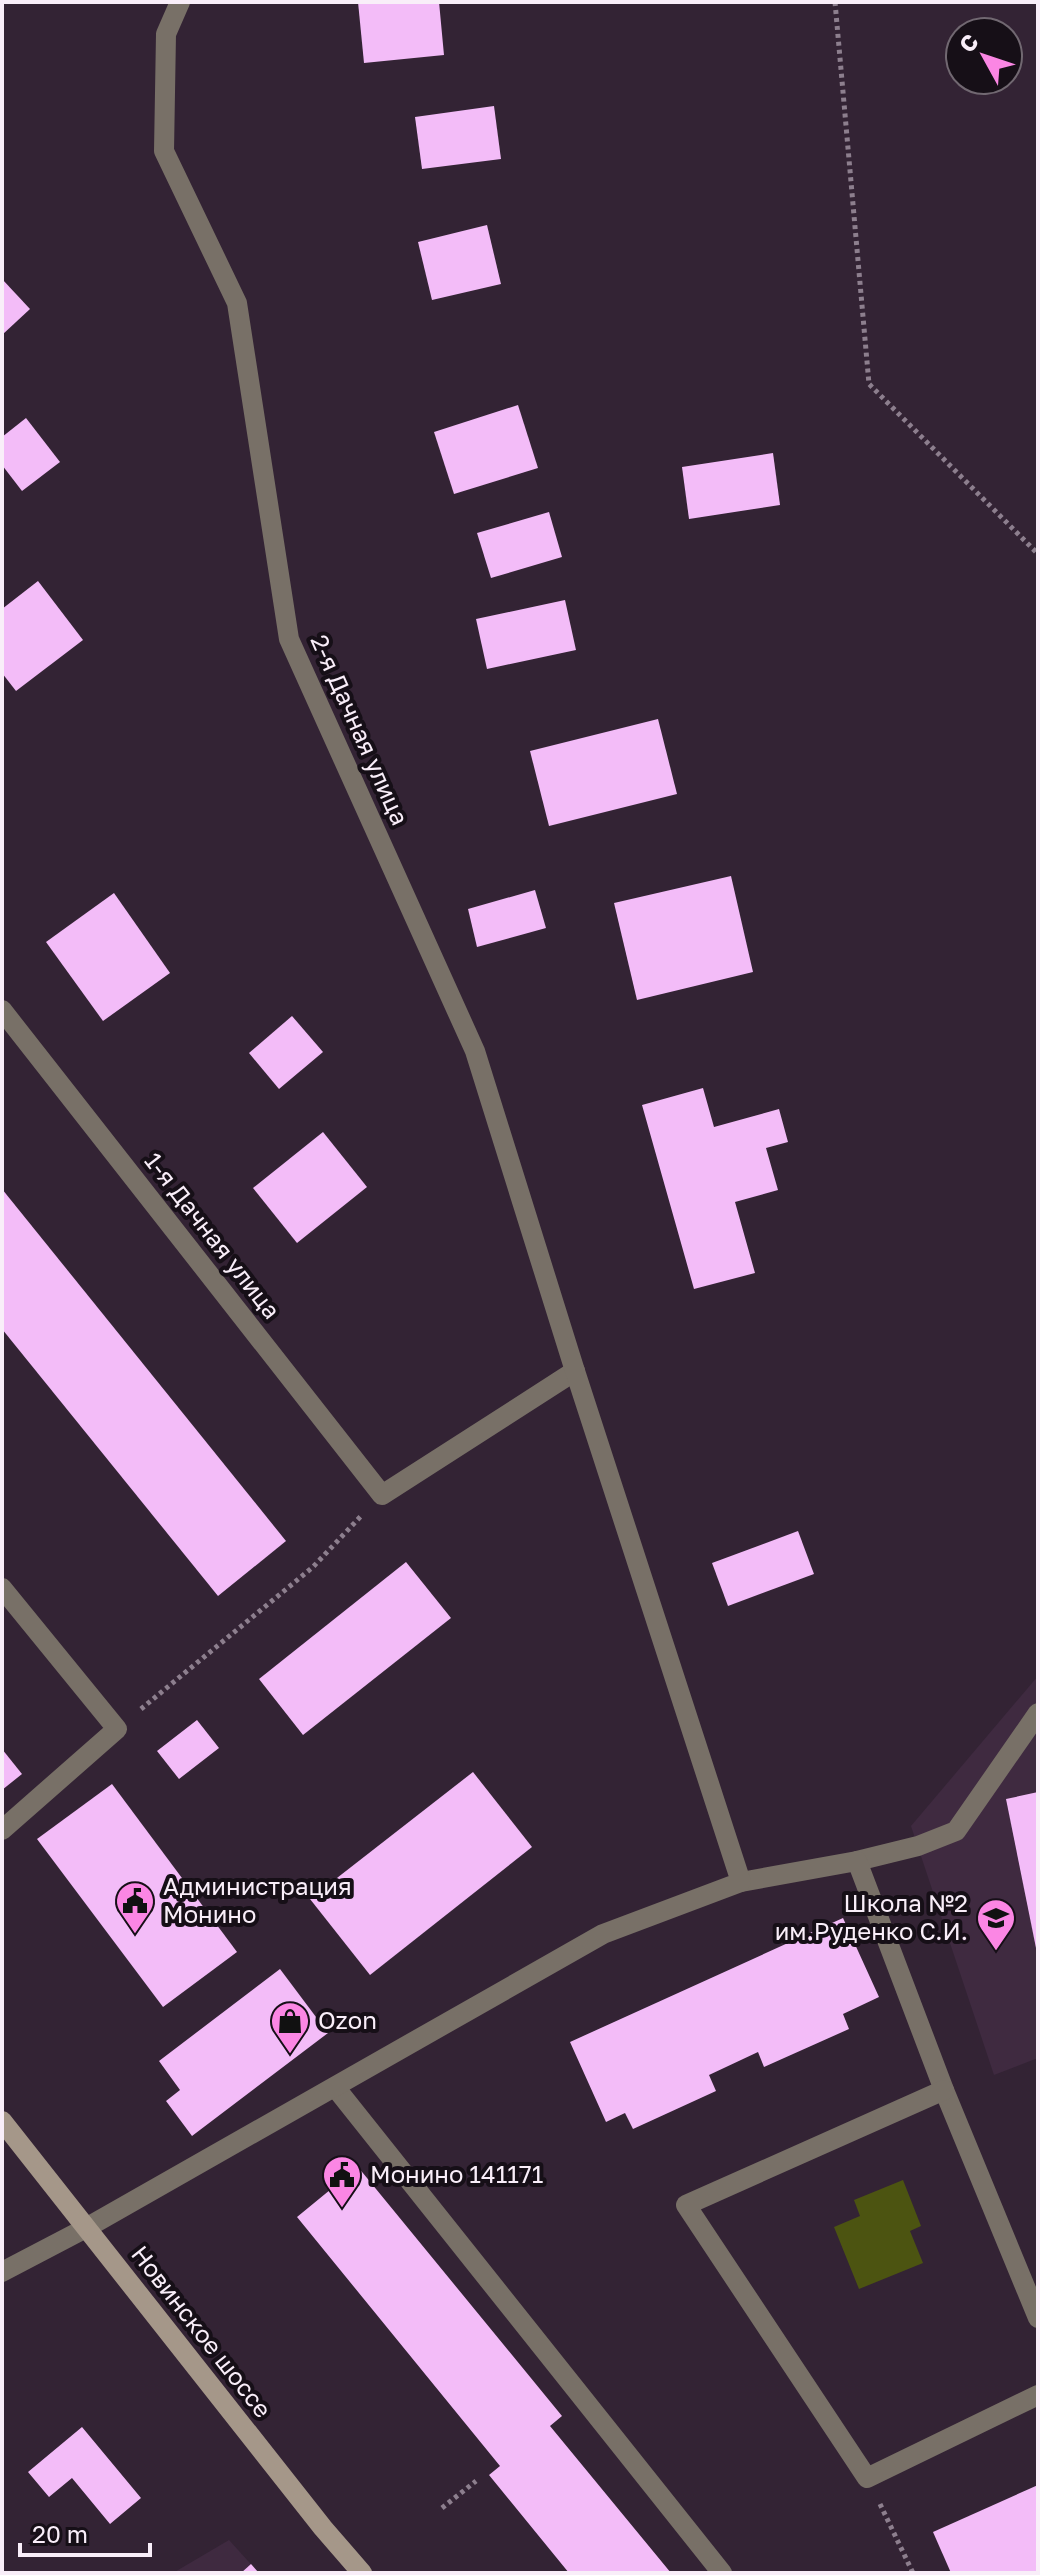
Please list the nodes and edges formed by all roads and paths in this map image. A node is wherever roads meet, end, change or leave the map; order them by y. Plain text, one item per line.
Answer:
1 (180, 2) edge
2 (835, 2) edge
3 (1038, 554) edge
4 (2, 1010) edge
5 (575, 1371) junction
6 (382, 1495) junction
7 (2, 1588) edge
8 (1038, 1713) edge
9 (117, 1729) junction
10 (2, 1830) edge
11 (857, 1861) junction
12 (741, 1882) junction
13 (335, 2087) junction
14 (944, 2090) junction
15 (2, 2121) edge
16 (86, 2228) junction
17 (2, 2272) edge
18 (1038, 2318) edge
19 (1038, 2395) edge
20 (867, 2478) junction
21 (476, 2481) dead end
22 (442, 2508) dead end
23 (362, 2573) edge
24 (722, 2573) edge
25 (913, 2573) edge

1 - 5 street, 2-я Дачная улица
2 - 3 path
4 - 6 street, 1-я Дачная улица
5 - 6 street
5 - 12 street, 2-я Дачная улица
6 - 9 path
7 - 9 street
8 - 11 street
9 - 10 street
11 - 12 street
11 - 14 street
12 - 13 street
13 - 16 street
13 - 24 street
14 - 18 street
14 - 20 street
15 - 16 main road, Новинское шоссе
16 - 17 street
16 - 23 main road, Новинское шоссе
19 - 20 street
20 - 25 path
21 - 22 path

